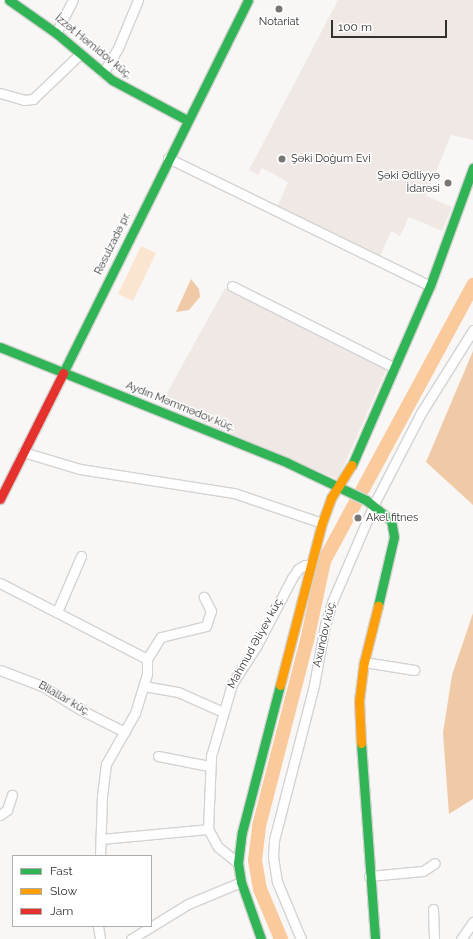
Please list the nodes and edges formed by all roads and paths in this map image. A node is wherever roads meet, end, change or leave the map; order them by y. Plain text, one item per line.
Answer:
1 (9, 0) edge
2 (73, 0) edge
3 (138, 0) edge
4 (248, 0) edge
5 (56, 33) junction
6 (80, 54) junction
7 (103, 73) junction
8 (0, 93) edge
9 (186, 120) junction
10 (168, 158) junction
11 (473, 168) edge
12 (232, 286) dead end
13 (430, 286) junction
14 (473, 330) edge
15 (0, 348) edge
16 (395, 368) junction
17 (63, 372) junction
18 (23, 452) junction
19 (340, 486) junction
20 (0, 499) edge
21 (370, 502) junction
22 (322, 523) junction
23 (81, 556) dead end
24 (310, 566) junction
25 (0, 583) edge
26 (204, 597) dead end
27 (57, 612) junction
28 (146, 659) junction
29 (364, 662) junction
30 (0, 670) edge
31 (414, 670) dead end
32 (144, 686) junction
33 (223, 712) junction
34 (125, 732) junction
35 (158, 756) dead end
36 (209, 766) junction
37 (12, 795) dead end
38 (0, 815) edge
39 (208, 829) junction
40 (100, 839) junction
41 (100, 855) edge
42 (238, 863) junction
43 (435, 863) dead end
44 (369, 876) junction
45 (241, 882) junction
46 (433, 909) dead end
47 (473, 922) edge
48 (152, 926) edge
49 (98, 927) edge
50 (151, 927) edge
51 (100, 939) edge
52 (131, 939) edge
53 (261, 939) edge
54 (300, 939) edge
55 (375, 939) edge
56 (434, 939) edge
57 (461, 939) edge

1 - 5 street, İzzət Həmidov küç.
2 - 5 street
3 - 7 street
4 - 9 street, Rəsulzadə pr.
5 - 6 street, İzzət Həmidov küç.
6 - 7 street, İzzət Həmidov küç.
6 - 8 street
7 - 9 street, İzzət Həmidov küç.
9 - 10 street, Rəsulzadə pr.
10 - 13 street
10 - 17 street, Rəsulzadə pr.
11 - 13 street
12 - 16 street
13 - 16 street
14 - 21 street, Axundov küç.
15 - 17 street, Aydın Məmmədov küç.
16 - 19 street
17 - 18 street, Rəsulzadə pr.
17 - 19 street, Aydın Məmmədov küç.
18 - 20 street, Rəsulzadə pr.
18 - 22 street
19 - 21 street, Aydın Məmmədov küç.
19 - 22 street
21 - 29 street, Aydın Məmmədov küç.
21 - 54 street, Axundov küç.
22 - 24 street
23 - 27 street
24 - 33 street, Mahmud Əliyev küç.
24 - 42 street
25 - 27 street
26 - 28 street
27 - 28 street
28 - 32 street
29 - 31 street
29 - 44 street, Aydın Məmmədov küç.
30 - 34 street, Bilallar küç.
32 - 33 street
32 - 34 street
33 - 36 street, Mahmud Əliyev küç.
34 - 40 street
35 - 36 street
36 - 39 street, Mahmud Əliyev küç.
37 - 38 street
39 - 40 street
39 - 42 street, Mahmud Əliyev küç.
40 - 41 street
42 - 45 street
43 - 44 street
44 - 55 street, Aydın Məmmədov küç.
45 - 48 street
45 - 53 street
46 - 56 street
47 - 57 street
49 - 51 street
50 - 52 street

